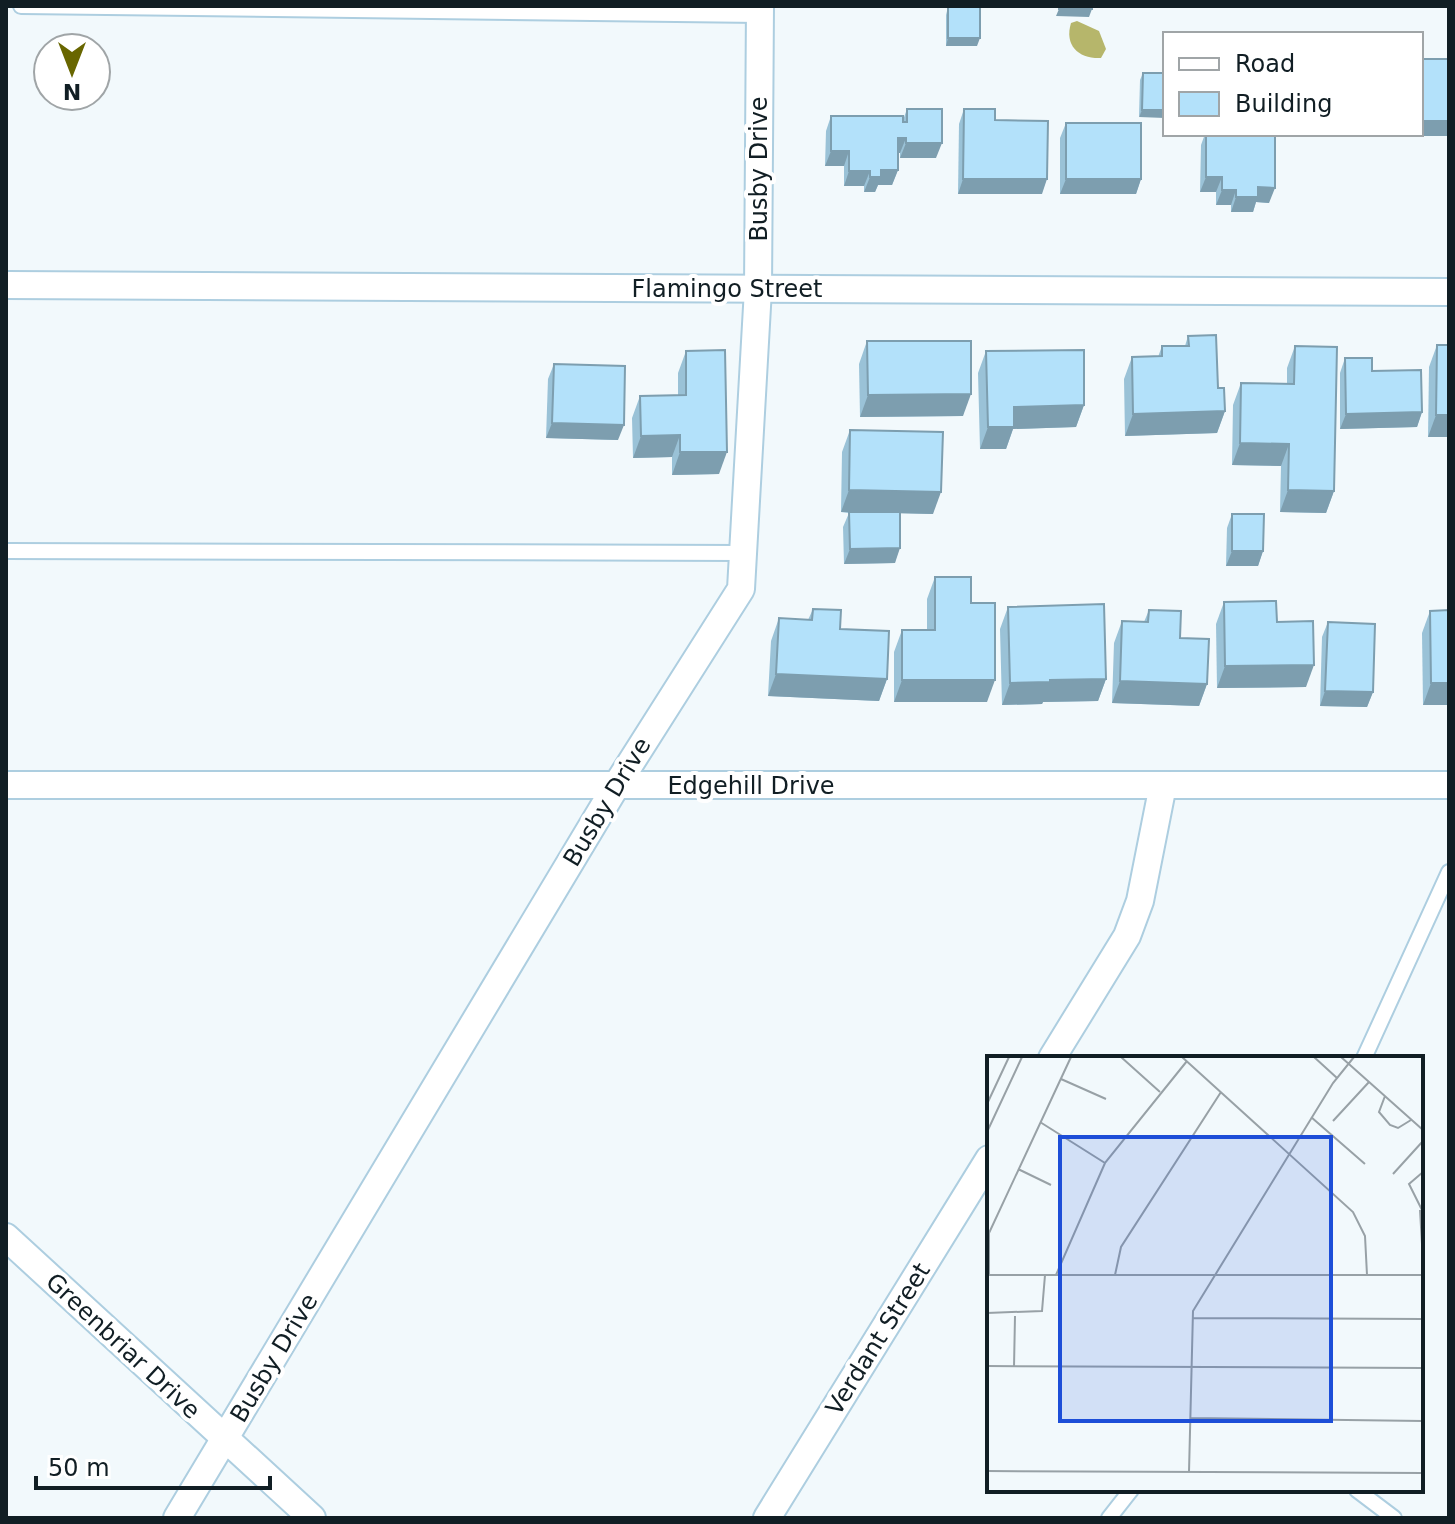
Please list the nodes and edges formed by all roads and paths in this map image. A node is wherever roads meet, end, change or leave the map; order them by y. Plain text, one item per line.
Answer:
1 (21, 6) edge
2 (760, 11) edge
3 (6, 285) edge
4 (758, 289) junction
5 (1449, 292) edge
6 (6, 551) edge
7 (743, 553) junction
8 (6, 785) edge
9 (1163, 785) junction
10 (1449, 785) edge
11 (616, 786) junction
12 (1449, 872) edge
13 (1053, 1056) edge
14 (1365, 1056) edge
15 (987, 1162) edge
16 (6, 1237) edge
17 (226, 1440) junction
18 (1129, 1492) edge
19 (1360, 1492) edge
20 (177, 1518) edge
21 (312, 1518) edge
22 (767, 1518) edge
23 (1109, 1518) edge
24 (1394, 1518) edge

1 - 2 lane
2 - 4 street, Busby Drive
3 - 4 street, Flamingo Street
4 - 5 street, Flamingo Street
4 - 7 street, Busby Drive
6 - 7 lane
7 - 11 street, Busby Drive
8 - 11 street, Edgehill Drive
9 - 10 street, Edgehill Drive
9 - 11 street, Edgehill Drive
9 - 13 street
11 - 17 street, Busby Drive
12 - 14 lane
15 - 22 street, Verdant Street
16 - 17 street, Greenbriar Drive
17 - 20 street, Busby Drive
17 - 21 street, Greenbriar Drive
18 - 23 lane
19 - 24 lane

